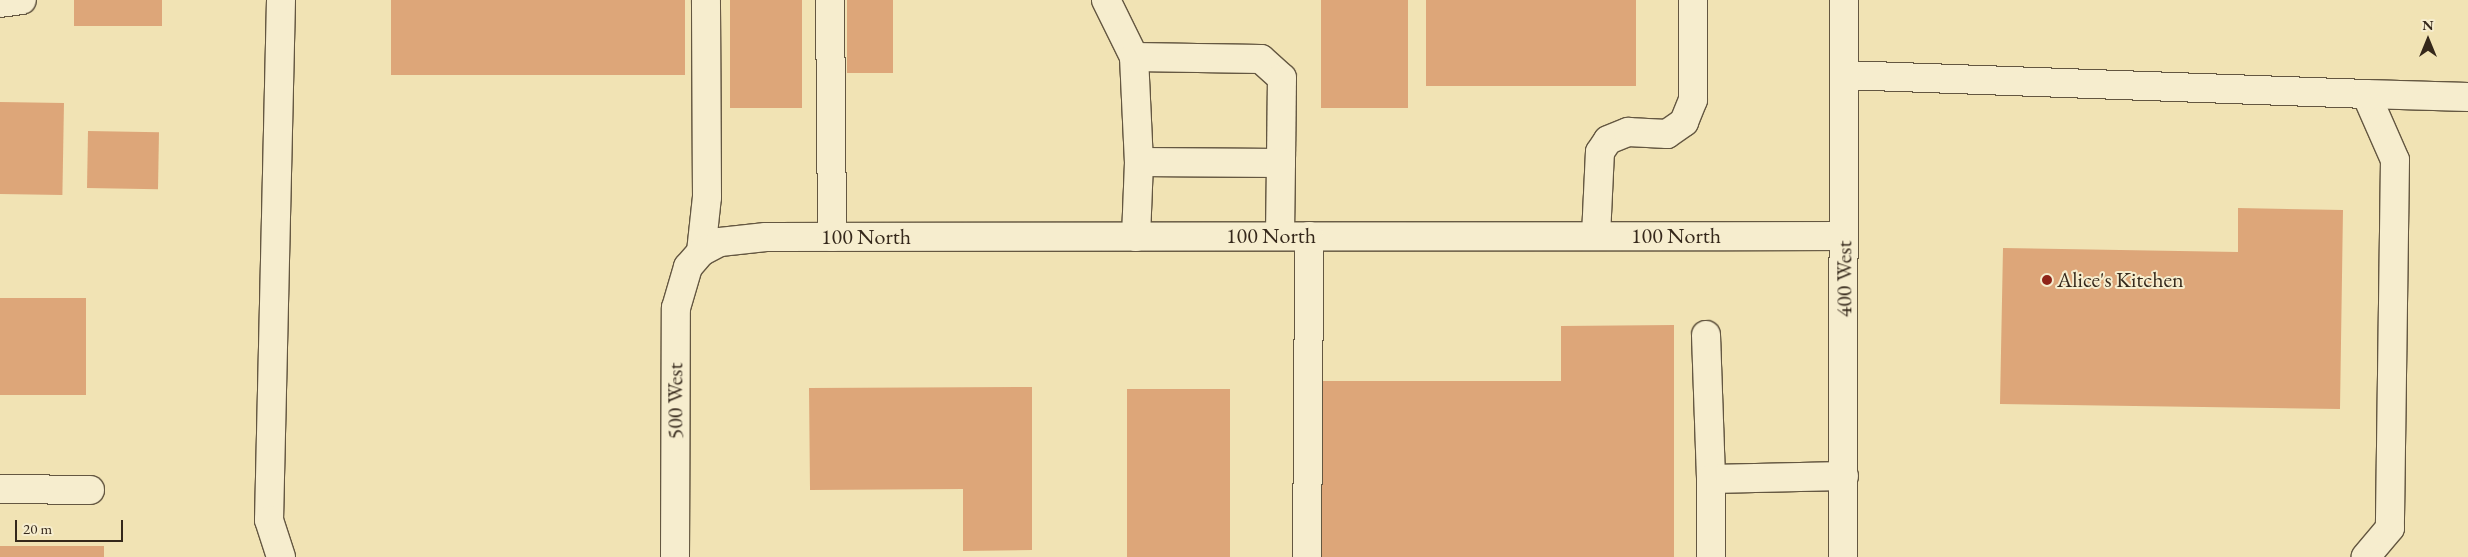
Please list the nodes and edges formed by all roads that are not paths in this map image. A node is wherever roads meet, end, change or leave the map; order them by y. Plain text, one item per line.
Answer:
1 (22, 0) edge
2 (281, 0) edge
3 (706, 0) edge
4 (830, 0) edge
5 (1106, 0) edge
6 (1693, 0) edge
7 (1844, 0) edge
8 (0, 3) edge
9 (1134, 57) junction
10 (1844, 75) junction
11 (2366, 94) junction
12 (2468, 97) edge
13 (1139, 162) junction
14 (1281, 163) junction
15 (1280, 236) junction
16 (1309, 236) junction
17 (1596, 236) junction
18 (1844, 236) junction
19 (832, 237) junction
20 (1136, 237) junction
21 (701, 252) junction
22 (1706, 335) dead end
23 (1844, 476) junction
24 (1711, 479) junction
25 (0, 489) edge
26 (90, 490) dead end
27 (281, 557) edge
28 (675, 557) edge
29 (1307, 557) edge
30 (1711, 557) edge
31 (1843, 557) edge
32 (2366, 557) edge

1 - 8 street
2 - 27 street
3 - 21 street
4 - 19 street
5 - 9 street
6 - 17 street
7 - 10 street, 400 West
9 - 13 street
9 - 14 street
10 - 11 street
10 - 18 street, 400 West
11 - 12 street
11 - 32 street
13 - 14 street
13 - 20 street
14 - 15 street
15 - 16 street, 100 North
15 - 20 street, 100 North
16 - 17 street, 100 North
16 - 29 street
17 - 18 street, 100 North
18 - 23 street, 400 West
19 - 20 street, 100 North
19 - 21 street, 100 North
21 - 28 street, 500 West
22 - 24 street
23 - 24 street
23 - 31 street, 400 West
24 - 30 street
25 - 26 street

